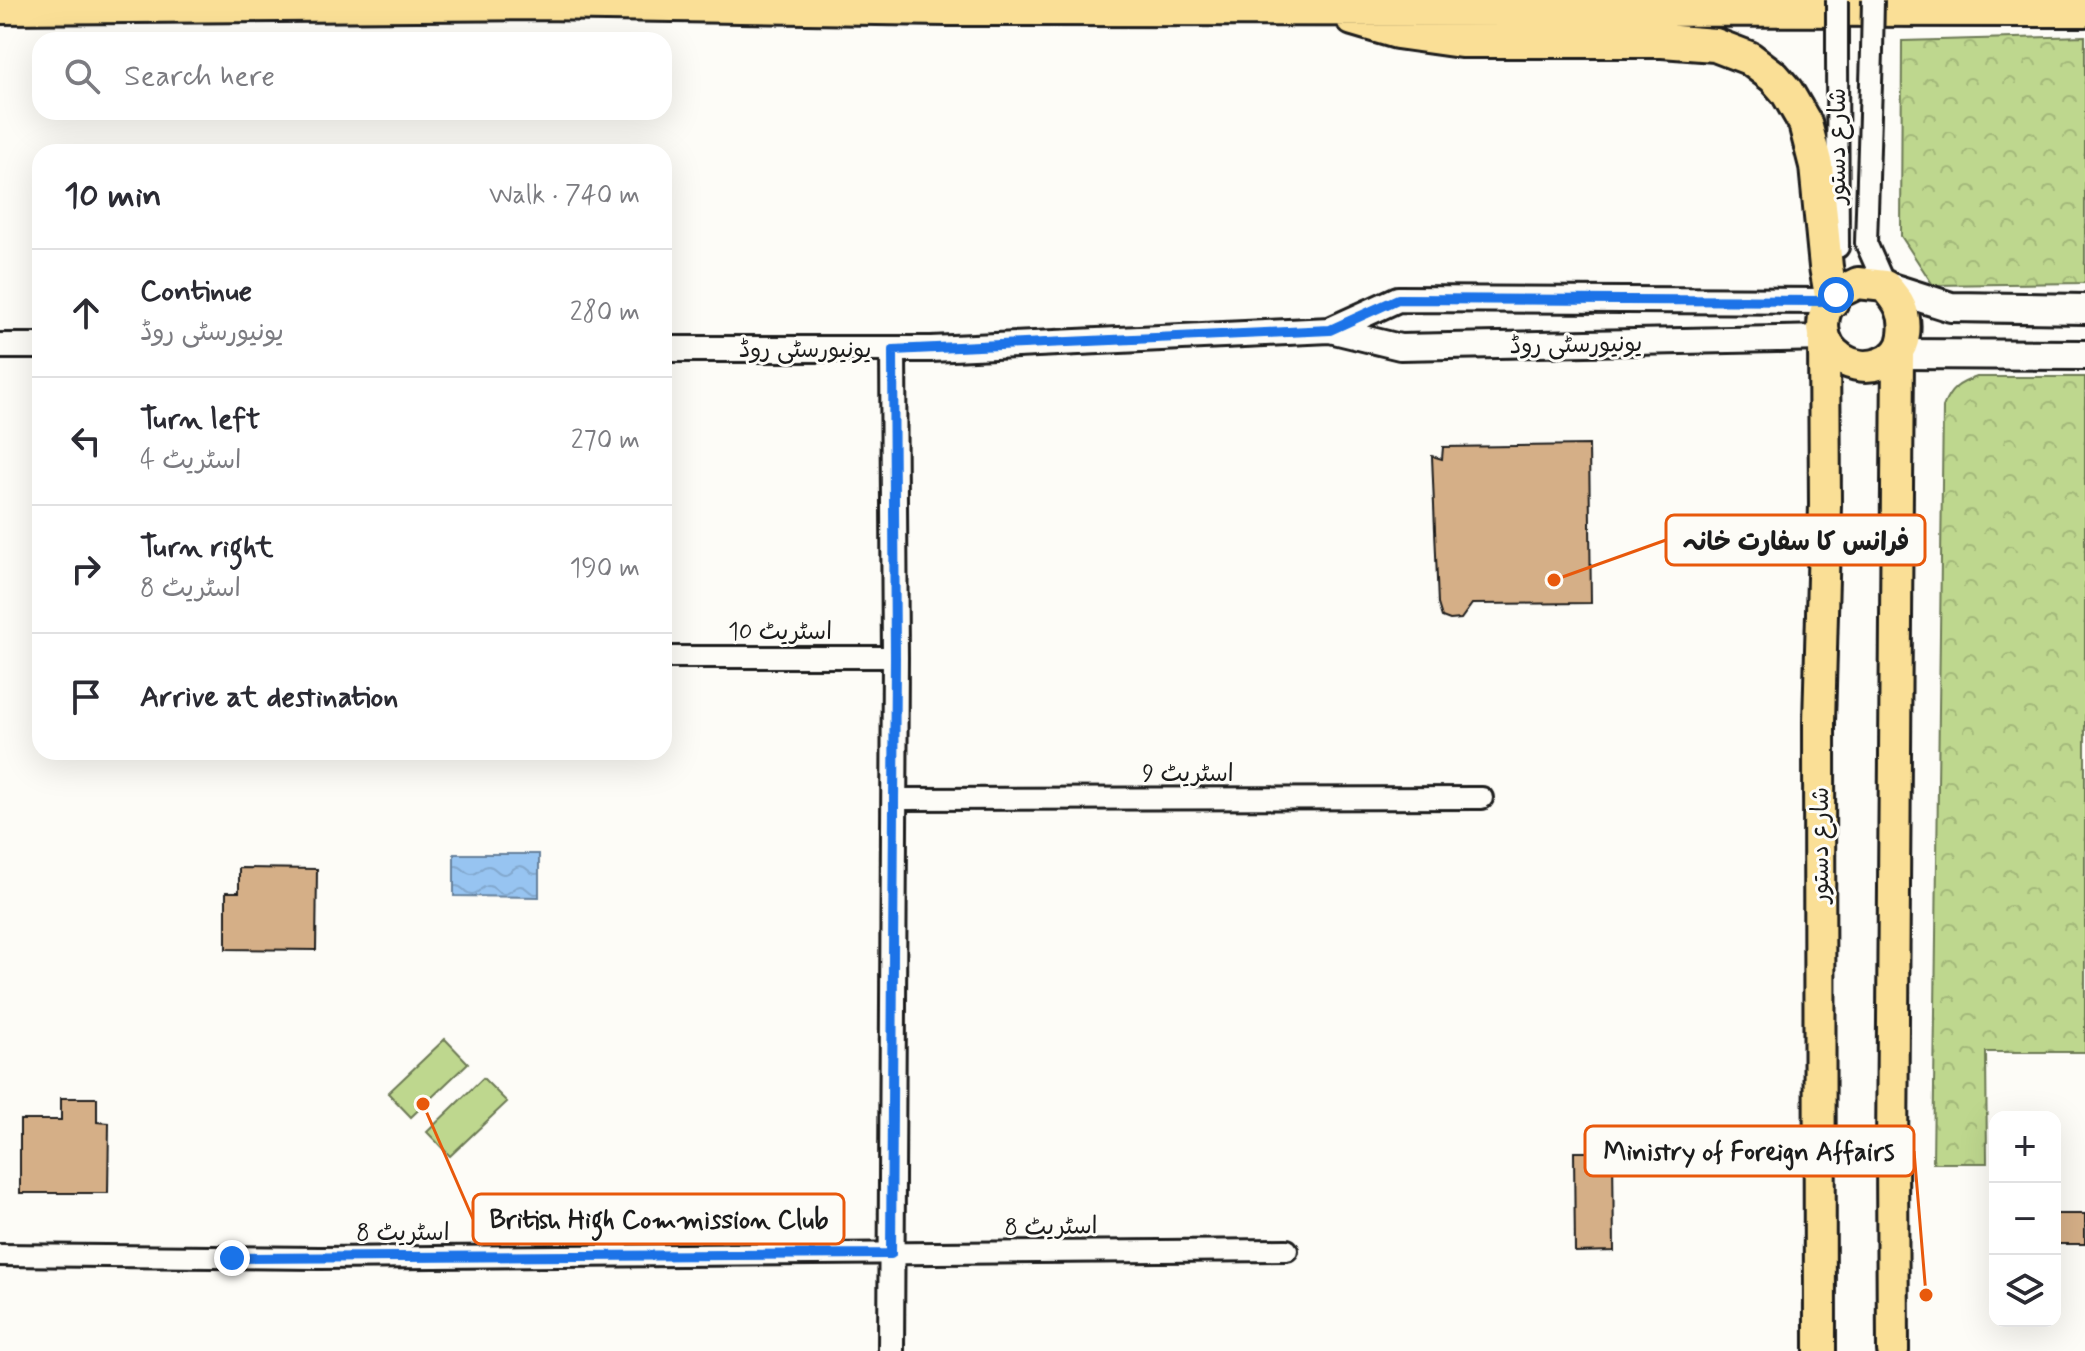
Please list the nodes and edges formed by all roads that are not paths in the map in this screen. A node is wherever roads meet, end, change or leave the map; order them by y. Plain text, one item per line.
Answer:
1 (1837, 0) edge
2 (1873, 0) edge
3 (0, 7) edge
4 (1318, 9) junction
5 (2085, 10) edge
6 (1885, 286) junction
7 (1837, 296) junction
8 (2018, 308) junction
9 (2085, 309) edge
10 (1330, 330) junction
11 (1824, 338) junction
12 (0, 346) edge
13 (32, 346) edge
14 (672, 349) edge
15 (893, 350) junction
16 (1898, 354) junction
17 (2020, 355) junction
18 (2085, 355) edge
19 (672, 657) edge
20 (895, 657) junction
21 (1482, 798) dead end
22 (894, 799) junction
23 (1287, 1250) dead end
24 (891, 1254) junction
25 (0, 1255) edge
26 (891, 1351) edge
27 (1820, 1351) edge
28 (1893, 1351) edge

1 - 7 street, شارع دستور, bridge
2 - 6 street, شارع دستور, bridge
3 - 4 highway
4 - 5 highway
4 - 7 highway
6 - 7 main road
6 - 8 main road
6 - 16 main road
7 - 10 street, یونیورسٹی روڈ
7 - 11 main road
8 - 9 main road
8 - 17 main road
10 - 11 street, یونیورسٹی روڈ
10 - 15 street, یونیورسٹی روڈ
11 - 16 main road
11 - 27 main road, شارع دستور
12 - 13 street
14 - 15 street, یونیورسٹی روڈ
15 - 20 street
16 - 17 main road
16 - 28 main road
17 - 18 main road
19 - 20 street, اسٹریٹ 10
20 - 22 street
21 - 22 street, اسٹریٹ 9
22 - 24 street
23 - 24 street, اسٹریٹ 8
24 - 25 street, اسٹریٹ 8
24 - 26 street

